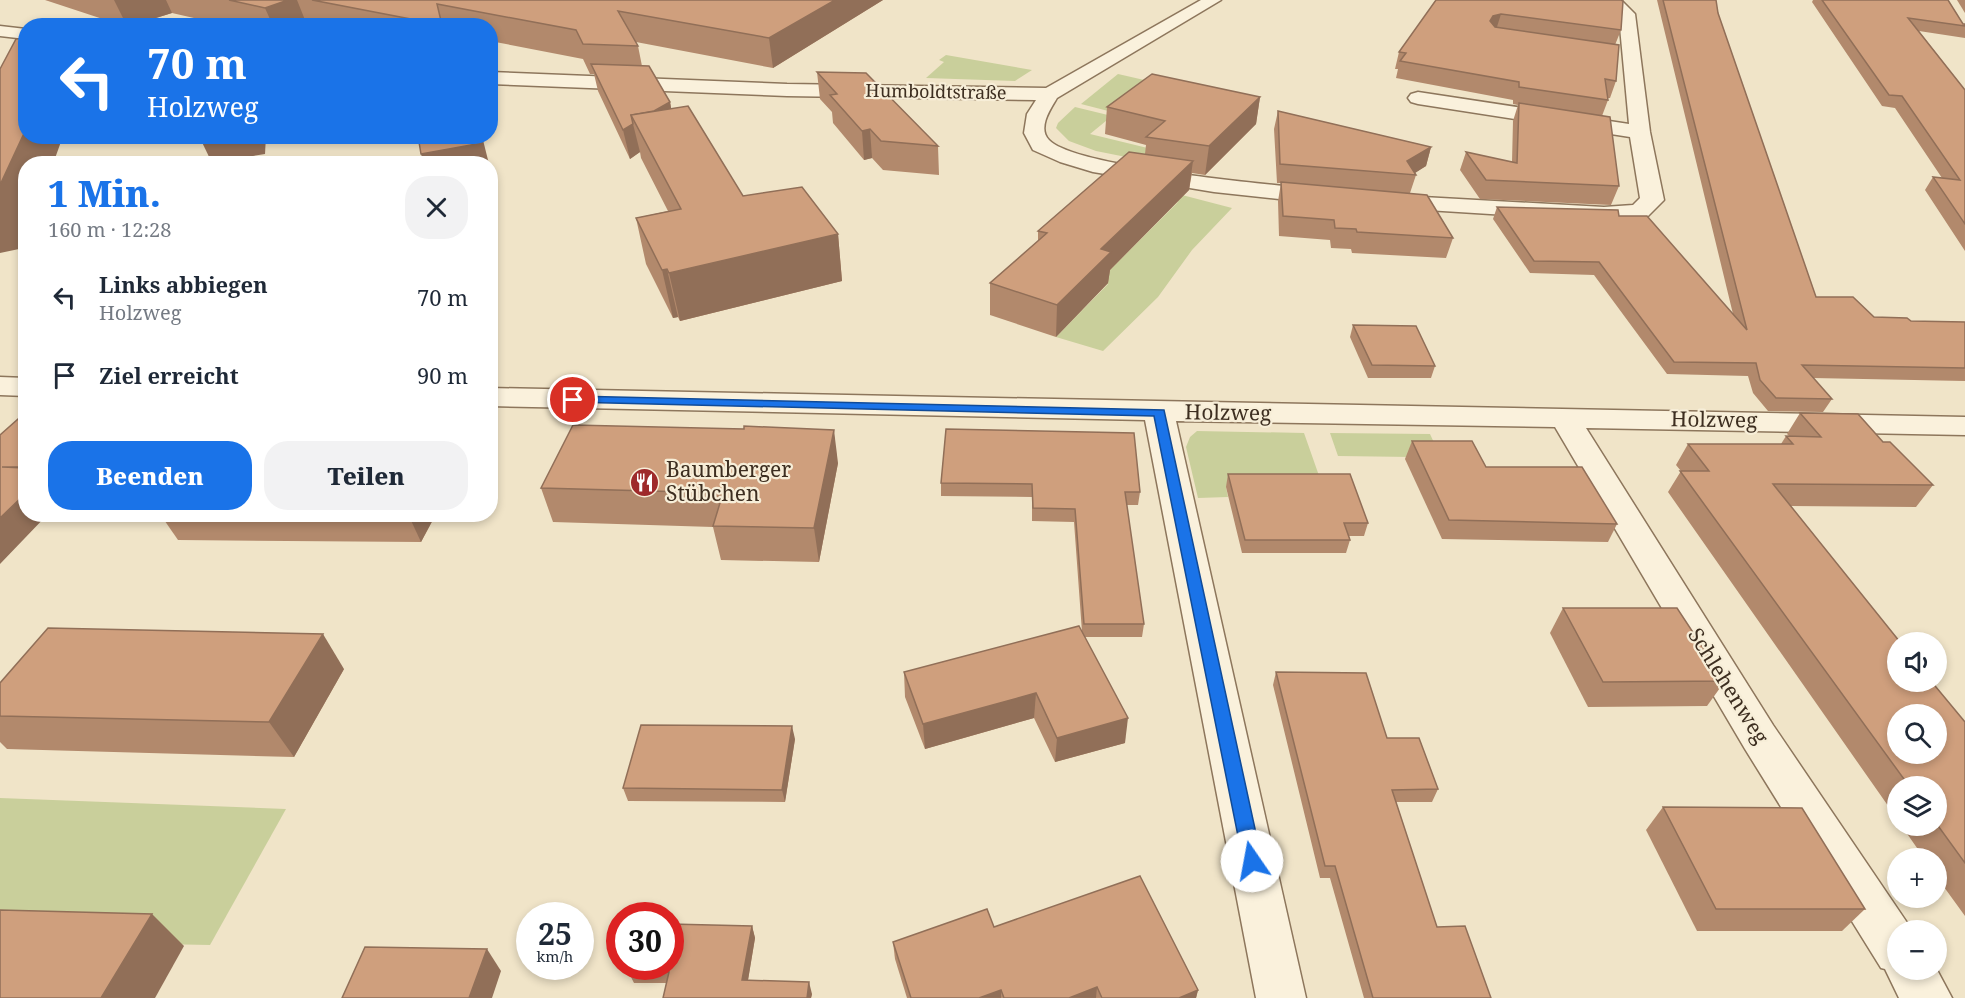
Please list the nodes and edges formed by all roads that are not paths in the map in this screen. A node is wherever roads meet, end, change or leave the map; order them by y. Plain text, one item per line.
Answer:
1 (1213, 0) edge
2 (1595, 0) edge
3 (0, 32) edge
4 (18, 33) edge
5 (1609, 54) edge
6 (1632, 57) junction
7 (498, 78) edge
8 (1050, 94) junction
9 (1418, 98) dead end
10 (1640, 132) junction
11 (0, 386) edge
12 (18, 387) edge
13 (498, 397) edge
14 (1159, 412) junction
15 (1564, 417) junction
16 (1965, 426) edge
17 (1887, 934) edge
18 (1916, 980) edge
19 (1281, 998) edge
20 (1928, 998) edge

1 - 8 street
2 - 6 street
3 - 4 street
5 - 6 street
6 - 10 street
7 - 8 street, Humboldtstraße
8 - 10 street
9 - 10 street
11 - 12 street
13 - 14 street, Holzweg
14 - 15 street, Holzweg
14 - 19 street
15 - 16 street, Holzweg
15 - 17 street, Schlehenweg
18 - 20 street

